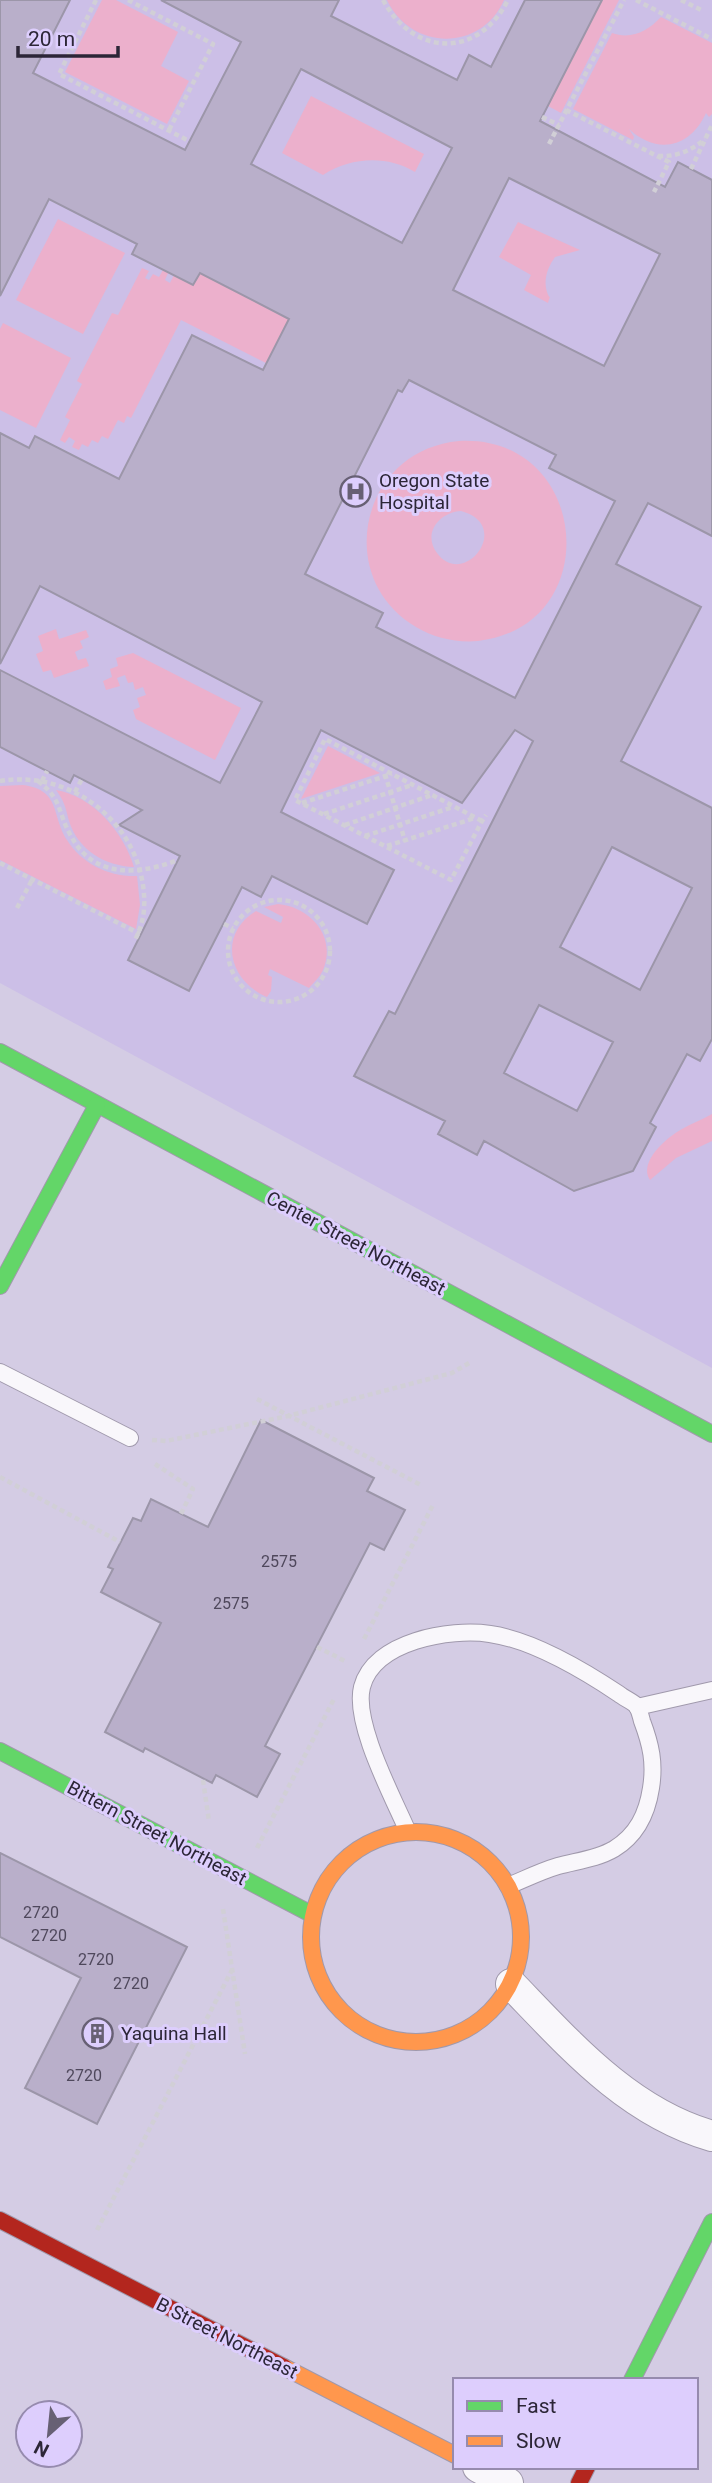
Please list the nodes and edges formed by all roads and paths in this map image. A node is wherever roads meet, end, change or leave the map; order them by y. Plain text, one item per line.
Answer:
1 (96, 0) edge
2 (128, 0) edge
3 (383, 0) edge
4 (508, 0) edge
5 (624, 0) edge
6 (636, 0) edge
7 (681, 0) edge
8 (701, 10) dead end
9 (712, 39) edge
10 (566, 110) junction
11 (542, 117) dead end
12 (559, 125) junction
13 (712, 125) edge
14 (169, 130) junction
15 (705, 139) junction
16 (190, 141) dead end
17 (549, 144) dead end
18 (657, 156) junction
19 (691, 169) dead end
20 (654, 192) dead end
21 (384, 770) junction
22 (47, 771) dead end
23 (392, 774) junction
24 (386, 776) junction
25 (83, 777) dead end
26 (0, 781) edge
27 (40, 781) junction
28 (414, 785) junction
29 (75, 792) junction
30 (390, 792) junction
31 (432, 795) junction
32 (301, 803) junction
33 (455, 807) junction
34 (395, 808) junction
35 (323, 814) junction
36 (486, 815) dead end
37 (476, 817) junction
38 (482, 821) junction
39 (400, 824) junction
40 (344, 825) junction
41 (364, 836) junction
42 (405, 841) junction
43 (386, 847) junction
44 (178, 860) dead end
45 (0, 863) edge
46 (140, 872) junction
47 (32, 880) junction
48 (18, 908) dead end
49 (224, 924) dead end
50 (233, 928) junction
51 (139, 934) junction
52 (134, 942) dead end
53 (0, 1052) edge
54 (97, 1105) junction
55 (0, 1286) edge
56 (469, 1363) dead end
57 (0, 1372) edge
58 (257, 1399) dead end
59 (288, 1416) junction
60 (712, 1434) edge
61 (130, 1438) joint
62 (155, 1464) dead end
63 (0, 1476) edge
64 (421, 1485) dead end
65 (181, 1514) dead end
66 (120, 1542) dead end
67 (317, 1647) dead end
68 (348, 1662) dead end
69 (712, 1690) edge
70 (637, 1707) junction
71 (0, 1751) edge
72 (203, 1780) dead end
73 (408, 1832) junction
74 (216, 1864) junction
75 (508, 1886) junction
76 (313, 1915) junction
77 (232, 1970) junction
78 (511, 1984) junction
79 (245, 2054) dead end
80 (712, 2136) edge
81 (0, 2220) edge
82 (712, 2222) edge
83 (96, 2231) dead end
84 (633, 2378) edge
85 (453, 2454) edge
86 (482, 2469) edge
87 (509, 2483) edge

1 - 14 path
2 - 14 path
3 - 4 path
5 - 10 path
6 - 9 path
7 - 8 path
10 - 12 path
10 - 18 path
11 - 12 path
12 - 17 path
13 - 15 path
14 - 16 path
15 - 18 path
15 - 19 path
18 - 20 path
21 - 23 path
21 - 24 path
21 - 32 path
22 - 27 path
23 - 24 path
23 - 28 path
24 - 30 path
24 - 32 path
25 - 29 path
26 - 27 path
27 - 29 path
27 - 46 path
28 - 30 path
28 - 31 path
29 - 46 path
30 - 34 path
30 - 35 path
31 - 33 path
31 - 34 path
32 - 35 path
33 - 37 path
33 - 39 path
34 - 39 path
34 - 40 path
35 - 40 path
36 - 38 path
37 - 38 path
37 - 42 path
38 - 43 path
39 - 41 path
39 - 42 path
40 - 41 path
41 - 43 path
42 - 43 path
44 - 46 path
45 - 47 path
46 - 51 path
47 - 48 path
47 - 51 path
49 - 50 path
50 - 50 path
51 - 52 path
53 - 54 street, Center Street Northeast
54 - 55 street
54 - 60 street, Center Street Northeast
56 - 59 path
57 - 61 lane
58 - 59 path
59 - 61 path
59 - 64 path
62 - 65 path
63 - 66 path
67 - 68 path
69 - 70 lane
70 - 73 lane
70 - 75 lane
71 - 74 street, Bittern Street Northeast
72 - 74 path
73 - 75 street
73 - 76 street
74 - 76 street, Bittern Street Northeast
74 - 77 path
75 - 78 street
76 - 78 street
77 - 79 path
77 - 83 path
78 - 80 street
81 - 85 street, B Street Northeast
82 - 84 street
86 - 87 street

